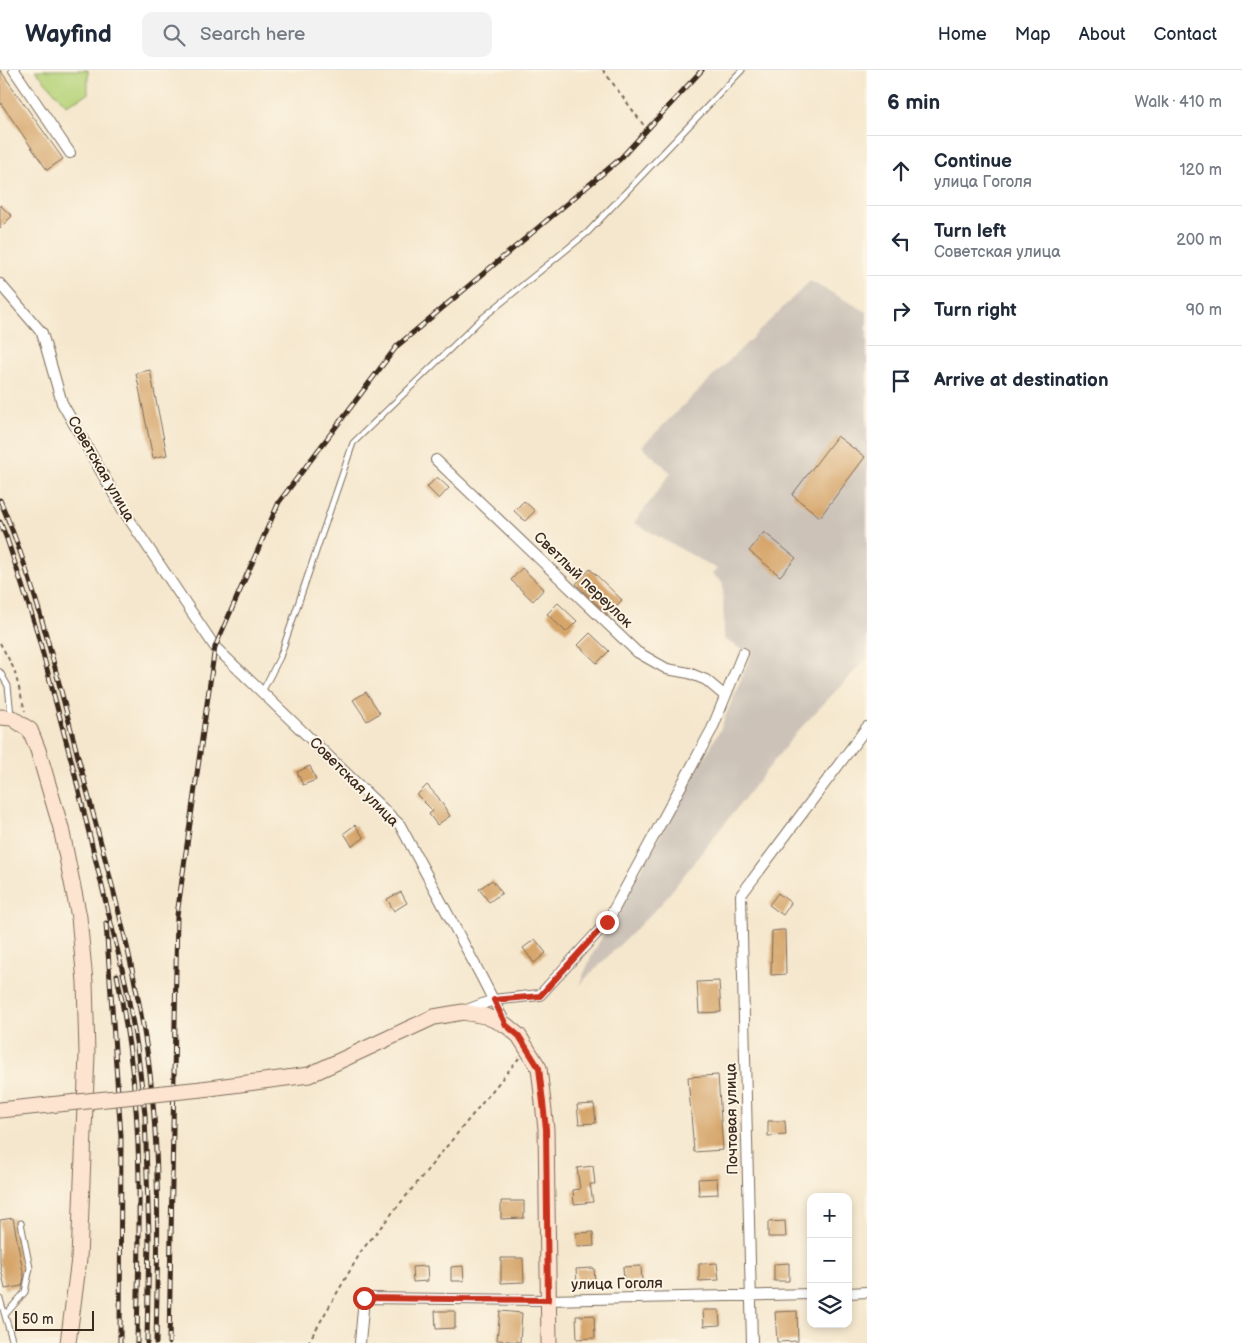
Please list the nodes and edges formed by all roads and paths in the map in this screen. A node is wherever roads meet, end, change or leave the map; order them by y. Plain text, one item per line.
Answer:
1 (14, 70) edge
2 (603, 70) edge
3 (742, 70) edge
4 (644, 127) dead end
5 (70, 153) dead end
6 (0, 284) edge
7 (436, 460) dead end
8 (0, 643) edge
9 (743, 652) dead end
10 (0, 672) edge
11 (262, 692) junction
12 (725, 696) junction
13 (6, 718) edge
14 (867, 727) edge
15 (30, 730) junction
16 (494, 1000) junction
17 (463, 1012) junction
18 (506, 1025) junction
19 (527, 1048) junction
20 (0, 1110) edge
21 (21, 1223) dead end
22 (867, 1292) edge
23 (852, 1293) edge
24 (807, 1294) edge
25 (751, 1296) junction
26 (0, 1299) edge
27 (548, 1300) junction
28 (4, 1315) junction
29 (13, 1343) edge
30 (68, 1343) edge
31 (308, 1343) edge
32 (360, 1343) edge
33 (549, 1343) edge
34 (752, 1343) edge

1 - 5 street
2 - 4 path
3 - 11 lane
6 - 11 street, Советская улица
7 - 12 street, Светлый переулок
8 - 15 path
9 - 12 street
10 - 13 lane
11 - 16 street, Советская улица
12 - 16 street
13 - 15 street
14 - 25 street, Почтовая улица
15 - 30 street
16 - 17 street
16 - 18 street, Советская улица
17 - 18 street
17 - 20 street, bridge
18 - 19 street, Советская улица
19 - 27 street, Советская улица
19 - 31 path
21 - 28 lane
22 - 23 street
24 - 25 street, улица Гоголя
25 - 27 street, улица Гоголя
25 - 34 street, Почтовая улица
26 - 28 lane
27 - 32 street, улица Гоголя
27 - 33 street, Советская улица
28 - 29 lane

